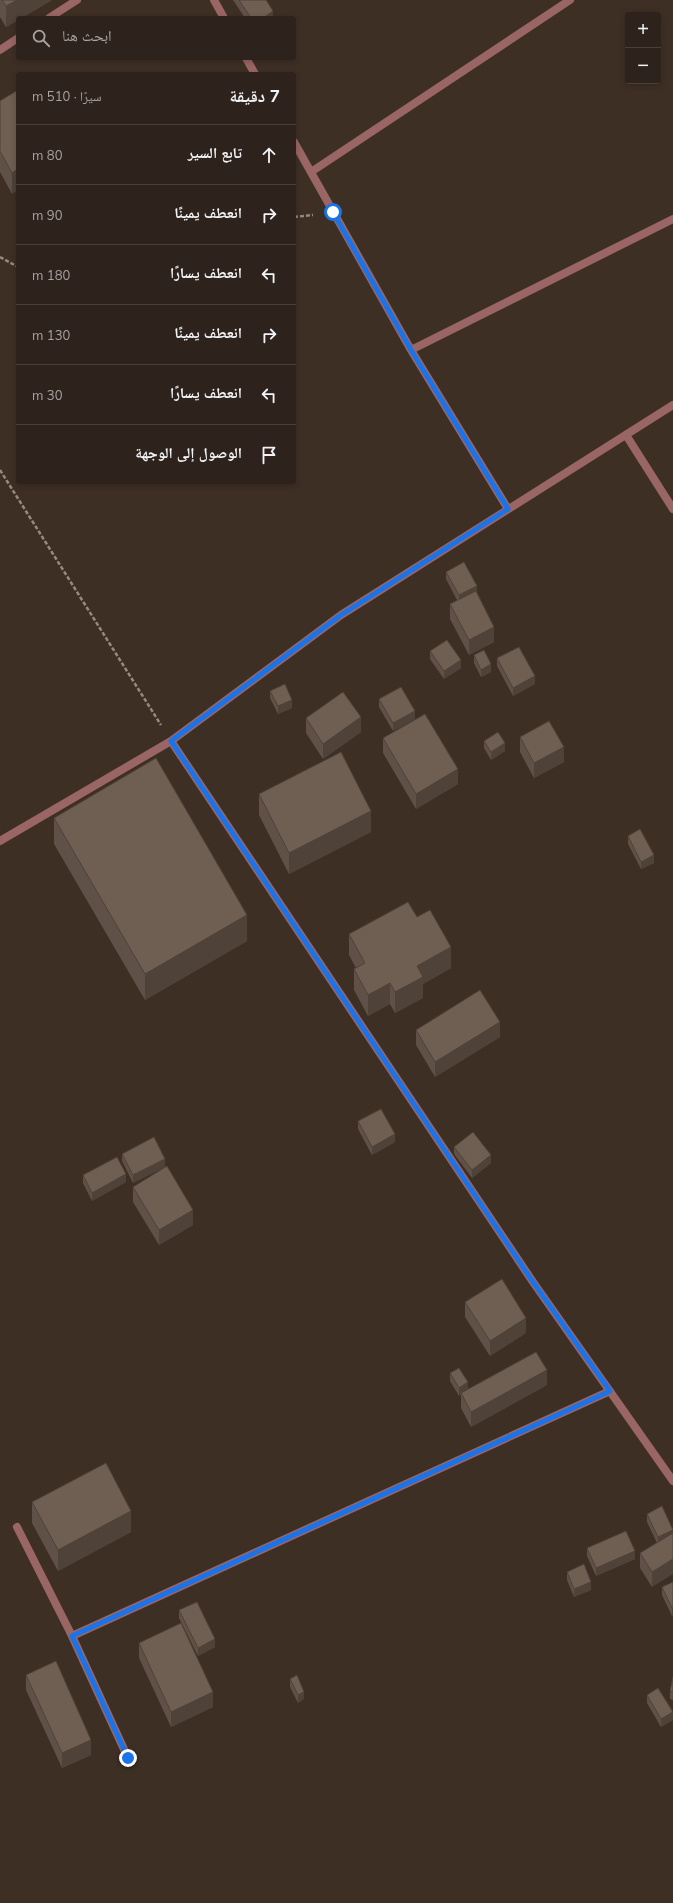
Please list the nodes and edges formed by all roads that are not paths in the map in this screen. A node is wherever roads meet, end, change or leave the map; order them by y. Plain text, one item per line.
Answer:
1 (77, 0) edge
2 (214, 0) edge
3 (570, 0) edge
4 (52, 16) edge
5 (223, 16) edge
6 (16, 39) edge
7 (0, 50) edge
8 (247, 60) edge
9 (254, 72) edge
10 (296, 146) edge
11 (310, 172) junction
12 (673, 219) edge
13 (411, 350) junction
14 (673, 405) edge
15 (626, 435) junction
16 (508, 509) junction
17 (673, 509) edge
18 (171, 741) junction
19 (0, 841) edge
20 (610, 1391) junction
21 (673, 1481) edge
22 (17, 1527) dead end
23 (72, 1636) junction
24 (128, 1758) dead end

1 - 4 street
2 - 5 street
3 - 11 street
6 - 7 street
8 - 9 street
10 - 11 street
11 - 13 street
12 - 13 street
13 - 16 street
14 - 15 street
15 - 16 street
15 - 17 street
16 - 18 street
18 - 19 street
18 - 20 street
20 - 21 street
20 - 23 street
22 - 23 street
23 - 24 street

